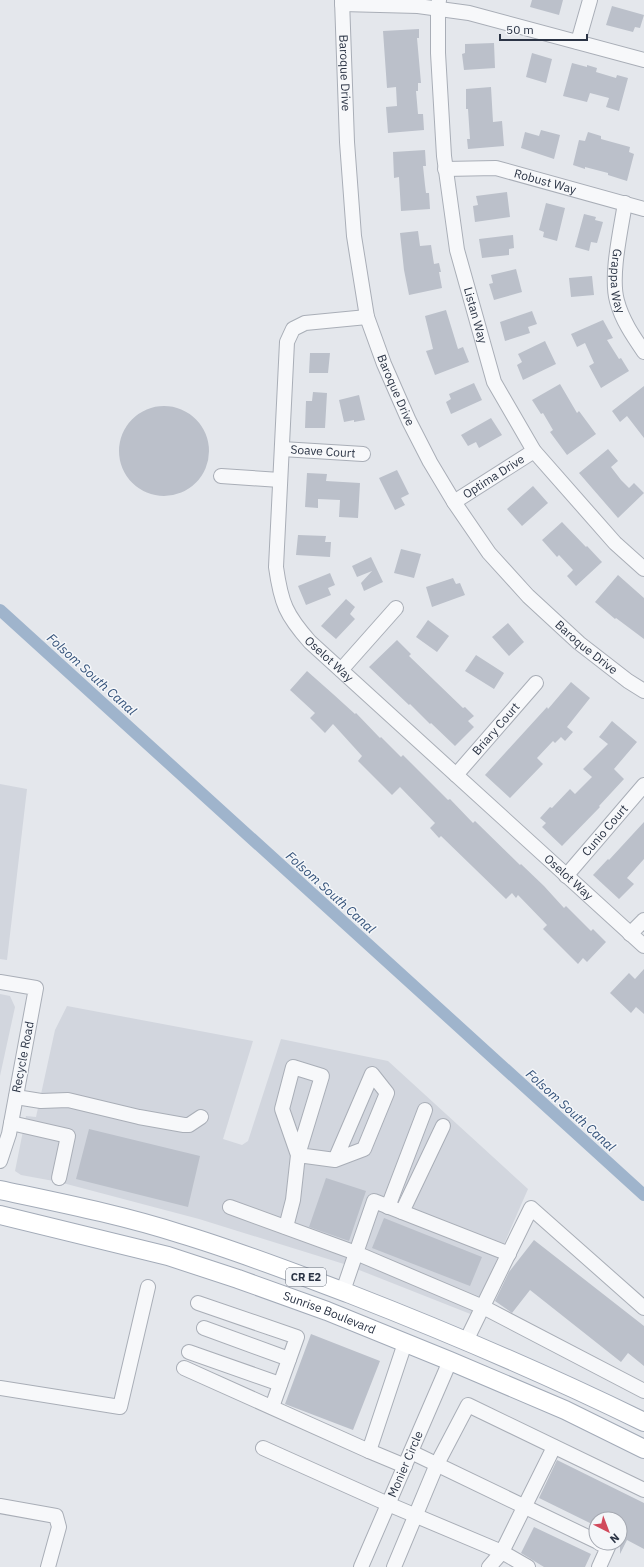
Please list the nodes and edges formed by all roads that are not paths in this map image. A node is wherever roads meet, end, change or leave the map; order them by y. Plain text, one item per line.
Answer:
1 (590, 0) edge
2 (342, 2) edge
3 (438, 4) edge
4 (578, 42) junction
5 (644, 60) edge
6 (446, 169) junction
7 (625, 203) junction
8 (644, 208) edge
9 (367, 316) junction
10 (644, 352) edge
11 (282, 449) junction
12 (534, 452) junction
13 (363, 454) dead end
14 (221, 476) dead end
15 (280, 480) junction
16 (454, 502) junction
17 (644, 569) edge
18 (396, 608) dead end
19 (341, 670) junction
20 (536, 683) dead end
21 (644, 691) edge
22 (456, 775) junction
23 (644, 785) edge
24 (566, 876) junction
25 (644, 920) edge
26 (630, 934) junction
27 (644, 946) edge
28 (0, 982) edge
29 (16, 1097) junction
30 (425, 1110) dead end
31 (201, 1117) dead end
32 (443, 1126) dead end
33 (6, 1131) edge
34 (298, 1155) junction
35 (335, 1160) junction
36 (0, 1161) edge
37 (59, 1178) dead end
38 (0, 1190) edge
39 (0, 1205) edge
40 (388, 1206) junction
41 (230, 1207) dead end
42 (402, 1212) junction
43 (0, 1215) edge
44 (134, 1221) junction
45 (286, 1228) junction
46 (356, 1253) junction
47 (509, 1254) junction
48 (148, 1287) dead end
49 (343, 1291) junction
50 (198, 1303) dead end
51 (483, 1307) junction
52 (644, 1308) edge
53 (327, 1311) junction
54 (204, 1328) dead end
55 (459, 1338) junction
56 (405, 1343) junction
57 (189, 1352) dead end
58 (289, 1359) junction
59 (450, 1361) junction
60 (184, 1368) dead end
61 (280, 1384) junction
62 (0, 1388) edge
63 (644, 1391) edge
64 (599, 1400) junction
65 (272, 1407) junction
66 (644, 1422) edge
67 (554, 1447) junction
68 (263, 1448) dead end
69 (644, 1449) edge
70 (369, 1451) junction
71 (411, 1452) junction
72 (437, 1464) junction
73 (405, 1466) junction
74 (644, 1490) edge
75 (388, 1504) junction
76 (0, 1506) edge
77 (524, 1507) junction
78 (414, 1515) junction
79 (588, 1537) edge
80 (606, 1551) edge
81 (502, 1552) junction
82 (48, 1567) edge
83 (361, 1567) edge
84 (394, 1567) edge
85 (489, 1567) edge
86 (528, 1567) edge
87 (598, 1567) edge

1 - 4 street
2 - 3 street
2 - 9 street, Baroque Drive
3 - 4 street
3 - 6 street, Listan Way
4 - 5 street
6 - 7 street, Robust Way
6 - 12 street, Listan Way
7 - 8 street, Robust Way
7 - 10 street, Grappa Way
9 - 11 street, Oselot Way
9 - 16 street, Baroque Drive
11 - 13 street, Soave Court
11 - 15 street, Oselot Way
12 - 16 street, Optima Drive
12 - 17 street, Listan Way
14 - 15 street
15 - 19 street, Oselot Way
16 - 21 street, Baroque Drive
18 - 19 street
19 - 22 street, Oselot Way
20 - 22 street, Briary Court
22 - 24 street, Oselot Way
23 - 24 street, Cunio Court
24 - 26 street, Oselot Way
25 - 26 street
26 - 27 street, Oselot Way
28 - 29 street, Recycle Road
29 - 31 street
29 - 33 street, Recycle Road
30 - 40 street
32 - 42 street
33 - 36 street, Recycle Road
33 - 37 street
34 - 34 street
34 - 35 street
34 - 45 street
35 - 35 street
38 - 44 main road, Sunrise Boulevard / CR E2
39 - 44 main road
40 - 42 street
40 - 46 street
41 - 45 street
42 - 47 street
43 - 53 main road, Sunrise Boulevard / CR E2
44 - 49 main road, Sunrise Boulevard / CR E2
45 - 46 street
46 - 49 street
46 - 51 street
47 - 51 street
47 - 52 street
48 - 62 street
49 - 55 main road, Sunrise Boulevard / CR E2
50 - 58 street
51 - 55 street
51 - 63 street
53 - 55 main road
53 - 56 main road, Sunrise Boulevard / CR E2
54 - 58 street
55 - 64 main road, Sunrise Boulevard / CR E2
56 - 59 main road, Sunrise Boulevard / CR E2
56 - 70 street
57 - 61 street
58 - 61 street
59 - 64 main road
59 - 69 main road, Sunrise Boulevard / CR E2
59 - 71 street, Monier Circle
60 - 65 street
61 - 65 street
64 - 66 main road, Sunrise Boulevard / CR E2
65 - 70 street
67 - 72 street
67 - 74 street
67 - 77 street
68 - 75 street
70 - 73 street
71 - 72 street
71 - 73 street, Monier Circle
72 - 77 street
72 - 78 street
73 - 75 street, Monier Circle
75 - 78 street
75 - 83 street, Monier Circle
76 - 82 street
77 - 79 street
77 - 81 street
78 - 81 street
78 - 84 street
80 - 87 street
81 - 85 street
81 - 86 street

